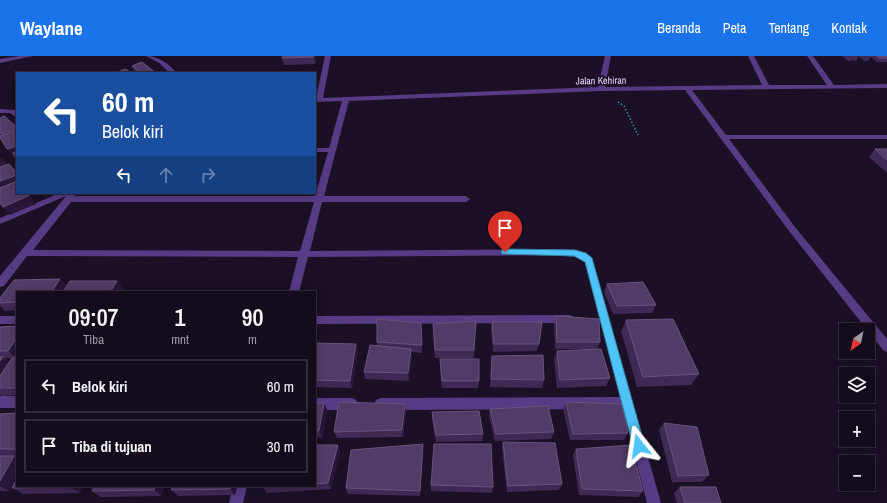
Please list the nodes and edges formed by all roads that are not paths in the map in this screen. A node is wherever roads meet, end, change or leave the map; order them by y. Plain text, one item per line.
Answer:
1 (30, 56) edge
2 (149, 56) edge
3 (328, 56) edge
4 (608, 56) edge
5 (751, 56) edge
6 (810, 56) edge
7 (21, 57) edge
8 (0, 61) edge
9 (173, 72) edge
10 (832, 86) junction
11 (887, 86) edge
12 (767, 88) junction
13 (601, 89) junction
14 (688, 89) junction
15 (346, 98) junction
16 (317, 100) edge
17 (0, 111) edge
18 (16, 115) edge
19 (724, 137) junction
20 (887, 137) edge
21 (316, 150) edge
22 (332, 150) junction
23 (69, 195) edge
24 (319, 199) junction
25 (466, 199) dead end
26 (0, 221) edge
27 (24, 253) junction
28 (304, 254) junction
29 (12, 268) junction
30 (0, 273) edge
31 (0, 283) edge
32 (294, 291) edge
33 (582, 319) edge
34 (0, 320) edge
35 (16, 320) edge
36 (316, 320) edge
37 (887, 347) edge
38 (0, 402) edge
39 (16, 402) edge
40 (628, 403) junction
41 (316, 404) edge
42 (240, 487) edge
43 (236, 503) edge
44 (654, 503) edge

1 - 7 street
2 - 9 street
3 - 16 street
4 - 13 street
5 - 12 street
6 - 10 street
7 - 8 street
10 - 11 street, Jalan Kehiran
10 - 12 street, Jalan Kehiran
12 - 14 street, Jalan Kehiran
13 - 14 street, Jalan Kehiran
13 - 15 street, Jalan Kehiran
14 - 19 street
15 - 16 street, Jalan Kehiran
15 - 22 street
17 - 18 street
19 - 20 street
19 - 37 street
21 - 22 street
22 - 24 street
23 - 24 street
23 - 26 street
23 - 27 street
24 - 25 street
24 - 28 street
27 - 28 street
27 - 29 street
28 - 32 street
28 - 40 street
29 - 30 street
29 - 31 street
33 - 36 street
34 - 35 street
38 - 39 street
40 - 41 street
40 - 44 street
42 - 43 street

